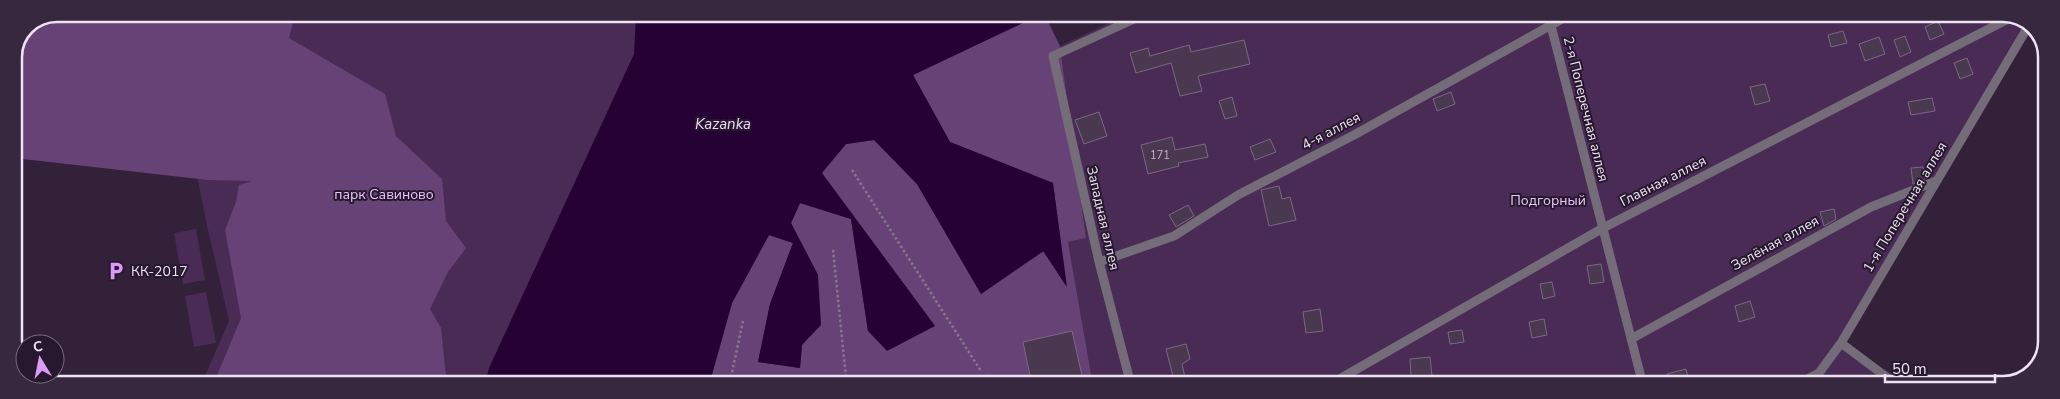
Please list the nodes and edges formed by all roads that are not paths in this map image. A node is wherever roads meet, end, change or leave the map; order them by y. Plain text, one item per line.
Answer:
1 (1125, 23) edge
2 (1554, 23) edge
3 (1994, 23) edge
4 (1550, 25) junction
5 (2025, 31) edge
6 (1936, 181) junction
7 (1602, 228) junction
8 (1099, 262) junction
9 (1631, 338) junction
10 (1841, 343) junction
11 (1130, 376) edge
12 (1345, 376) edge
13 (1641, 376) edge
14 (1813, 376) edge
15 (1885, 376) edge

1 - 8 lane, Западная аллея
2 - 4 lane, 4-я аллея
3 - 7 lane, Главная аллея
4 - 7 lane, 2-я Поперечная аллея
4 - 8 lane, 4-я аллея
5 - 6 lane, 1-я Поперечная аллея
6 - 9 lane, Зелёная аллея
6 - 10 lane, 1-я Поперечная аллея
7 - 9 lane, 2-я Поперечная аллея
7 - 12 lane, Главная аллея
8 - 11 lane, Западная аллея
9 - 13 lane, 2-я Поперечная аллея
10 - 14 lane, 1-я Поперечная аллея
10 - 15 lane

